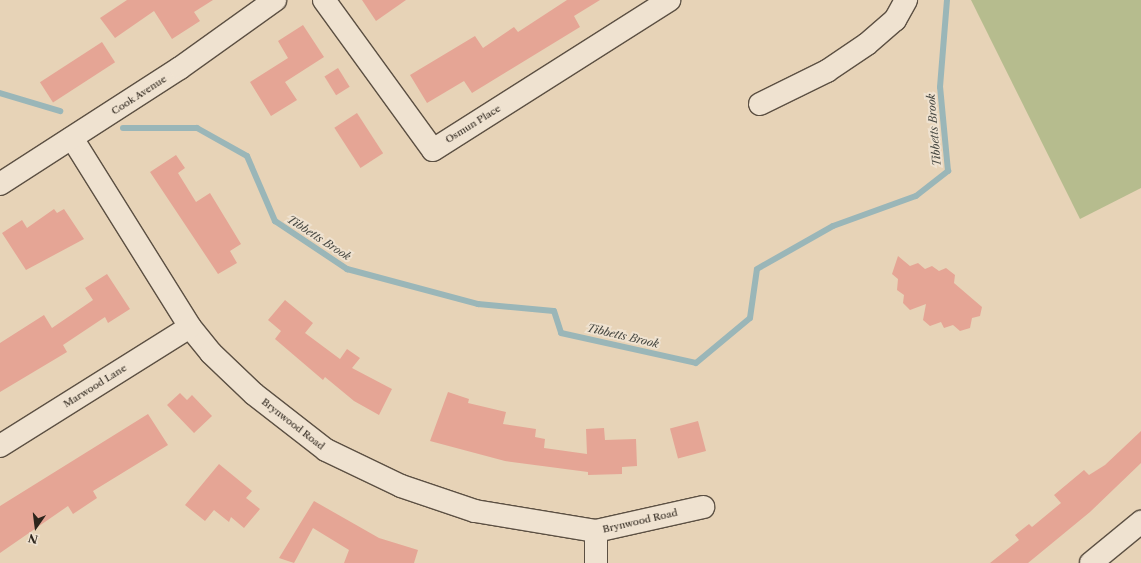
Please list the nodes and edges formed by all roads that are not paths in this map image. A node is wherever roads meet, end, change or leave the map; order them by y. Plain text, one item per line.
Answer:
1 (275, 0) edge
2 (324, 0) edge
3 (668, 0) edge
4 (906, 0) edge
5 (760, 104) dead end
6 (72, 138) junction
7 (0, 184) edge
8 (190, 327) junction
9 (0, 446) edge
10 (703, 507) dead end
11 (1141, 522) edge
12 (596, 531) junction
13 (596, 563) edge
14 (1091, 563) edge

1 - 6 street, Cook Avenue
2 - 3 street, Osmun Place
4 - 5 street
6 - 7 street, Cook Avenue
6 - 8 street, Brynwood Road
8 - 9 street, Marwood Lane
8 - 12 street, Brynwood Road
10 - 12 street, Brynwood Road
11 - 14 street
12 - 13 street

